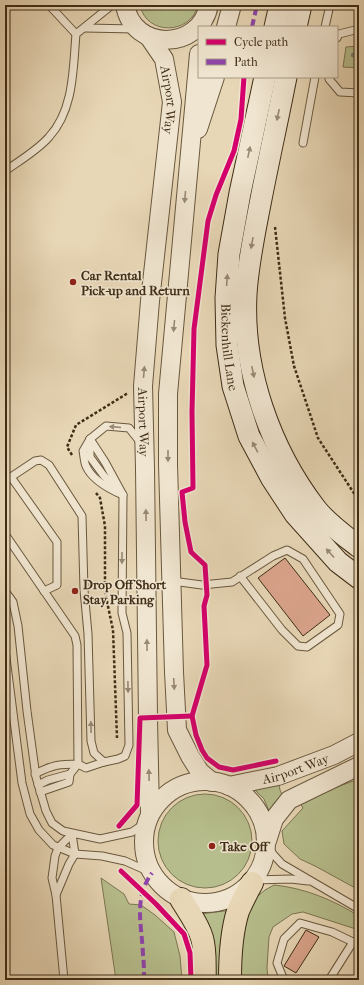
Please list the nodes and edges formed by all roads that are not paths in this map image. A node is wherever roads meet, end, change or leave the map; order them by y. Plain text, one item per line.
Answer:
1 (49, 5) edge
2 (112, 5) edge
3 (125, 5) edge
4 (209, 5) edge
5 (232, 5) edge
6 (280, 5) edge
7 (301, 5) edge
8 (330, 5) edge
9 (202, 25) edge
10 (226, 26) edge
11 (275, 26) edge
12 (296, 26) edge
13 (325, 26) edge
14 (85, 28) junction
15 (198, 28) edge
16 (359, 29) edge
17 (143, 33) junction
18 (76, 34) junction
19 (338, 36) edge
20 (198, 64) edge
21 (215, 78) edge
22 (265, 78) edge
23 (286, 78) edge
24 (315, 78) edge
25 (329, 78) edge
26 (359, 93) edge
27 (303, 143) dead end
28 (189, 158) junction
29 (5, 171) edge
30 (90, 439) junction
31 (144, 448) junction
32 (8, 479) edge
33 (123, 495) junction
34 (5, 534) edge
35 (359, 547) edge
36 (240, 576) junction
37 (359, 578) edge
38 (172, 581) junction
39 (5, 591) edge
40 (44, 591) junction
41 (88, 634) junction
42 (75, 636) junction
43 (5, 650) edge
44 (359, 742) edge
45 (104, 762) junction
46 (78, 764) junction
47 (359, 766) edge
48 (36, 774) junction
49 (212, 782) junction
50 (230, 786) junction
51 (39, 789) junction
52 (149, 818) junction
53 (72, 834) junction
54 (267, 843) junction
55 (58, 848) junction
56 (75, 854) junction
57 (152, 873) junction
58 (253, 881) junction
59 (314, 882) junction
60 (56, 895) junction
61 (181, 899) junction
62 (359, 909) edge
63 (356, 942) edge
64 (64, 980) edge
65 (205, 980) edge
66 (230, 980) edge
67 (284, 980) edge
68 (329, 980) edge

1 - 18 lane
2 - 14 lane
3 - 17 street, Airport Way
4 - 9 street
5 - 10 street
6 - 11 main road
7 - 12 main road
8 - 13 lane
14 - 17 lane
14 - 18 lane
15 - 17 street
16 - 19 lane
31 -> 17 street, Airport Way
18 - 29 lane
20 - 28 street, Airport Way
21 - 28 street
37 -> 22 main road, Bickenhill Lane
23 -> 35 main road, Bickenhill Lane
24 - 27 lane
25 - 26 lane
28 -> 38 street, Airport Way
31 -> 30 lane
30 - 33 lane
30 - 33 lane
52 -> 31 street, Airport Way
32 - 40 lane
32 - 41 lane
33 -> 45 lane
34 - 40 lane
36 - 36 lane
36 - 38 lane
38 -> 49 street, Airport Way
39 - 48 lane
40 - 42 lane
41 - 42 lane
45 -> 41 lane
42 - 46 lane
43 - 55 lane
44 - 50 street, Airport Way
45 - 46 lane
46 - 48 lane
46 - 51 lane
47 - 54 street, Airport Way
48 - 51 lane
49 - 50 street
49 - 52 street
50 - 54 street
51 - 53 lane
52 - 53 lane
52 - 57 street
53 - 55 lane
53 - 56 lane
54 - 58 street
54 - 59 lane
55 - 56 lane
55 - 60 lane
56 - 57 lane
56 - 60 lane
57 - 61 street
58 - 59 lane
58 - 61 street
58 - 66 highway
59 - 62 lane
60 - 64 lane
61 - 65 highway
63 - 67 lane
63 - 68 lane

